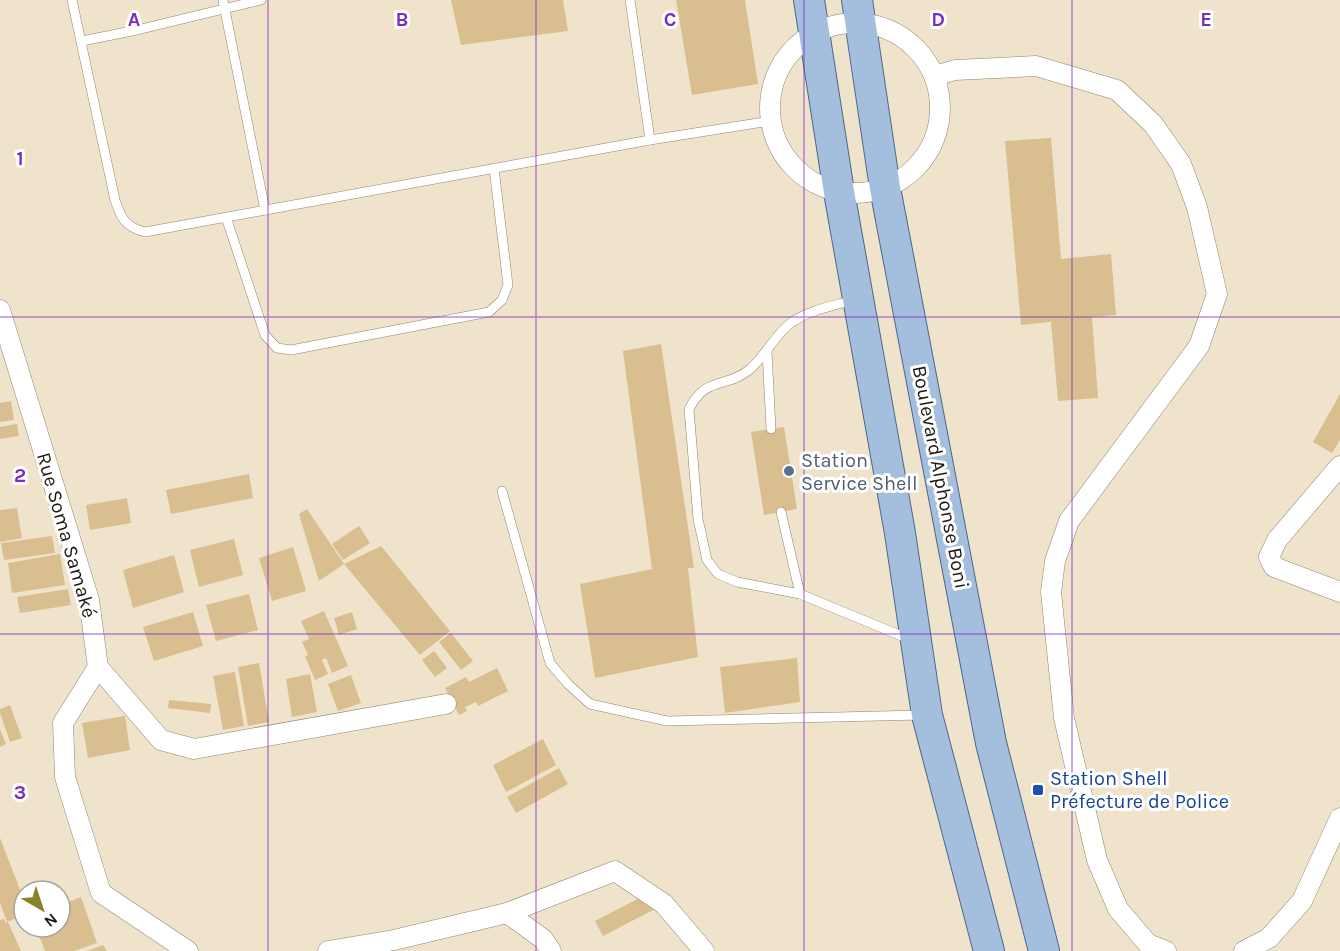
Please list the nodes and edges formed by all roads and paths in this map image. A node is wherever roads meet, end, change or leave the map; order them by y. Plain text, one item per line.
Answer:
1 (72, 0) edge
2 (261, 0) edge
3 (630, 0) edge
4 (809, 0) edge
5 (224, 4) edge
6 (859, 11) edge
7 (814, 32) junction
8 (82, 41) junction
9 (935, 75) junction
10 (770, 121) junction
11 (650, 140) junction
12 (494, 168) junction
13 (885, 188) junction
14 (839, 192) junction
15 (265, 210) junction
16 (226, 217) junction
17 (858, 299) junction
18 (0, 310) edge
19 (767, 351) junction
20 (771, 429) dead end
21 (1340, 466) edge
22 (502, 491) dead end
23 (781, 512) dead end
24 (1340, 592) edge
25 (800, 594) junction
26 (917, 642) junction
27 (98, 667) junction
28 (446, 704) dead end
29 (927, 715) junction
30 (1340, 818) edge
31 (507, 913) junction
32 (188, 951) edge
33 (328, 951) edge
34 (551, 951) edge
35 (704, 951) edge
36 (989, 951) edge
37 (1044, 951) edge
38 (1166, 951) edge
39 (1244, 951) edge

1 - 8 lane
2 - 5 lane
3 - 11 lane
4 - 7 main road
5 - 8 lane
5 - 15 lane
6 - 7 street
6 - 9 street
6 - 13 main road, Boulevard Alphonse Boni
7 - 10 street
7 - 14 main road
8 - 16 lane
9 - 13 street
9 - 38 street
10 - 11 lane
10 - 14 street
11 - 12 lane
12 - 15 lane
12 - 16 lane
13 - 14 street
13 - 37 main road, Boulevard Alphonse Boni
14 - 17 main road
15 - 16 lane
17 - 19 lane
17 - 26 main road
18 - 27 street, Rue Soma Samaké
19 - 20 lane
19 - 25 lane
21 - 24 street
22 - 29 lane
23 - 25 lane
25 - 26 lane
26 - 29 main road
27 - 28 street
27 - 32 street
29 - 36 main road
30 - 39 street
31 - 33 street
31 - 34 street
31 - 35 street

